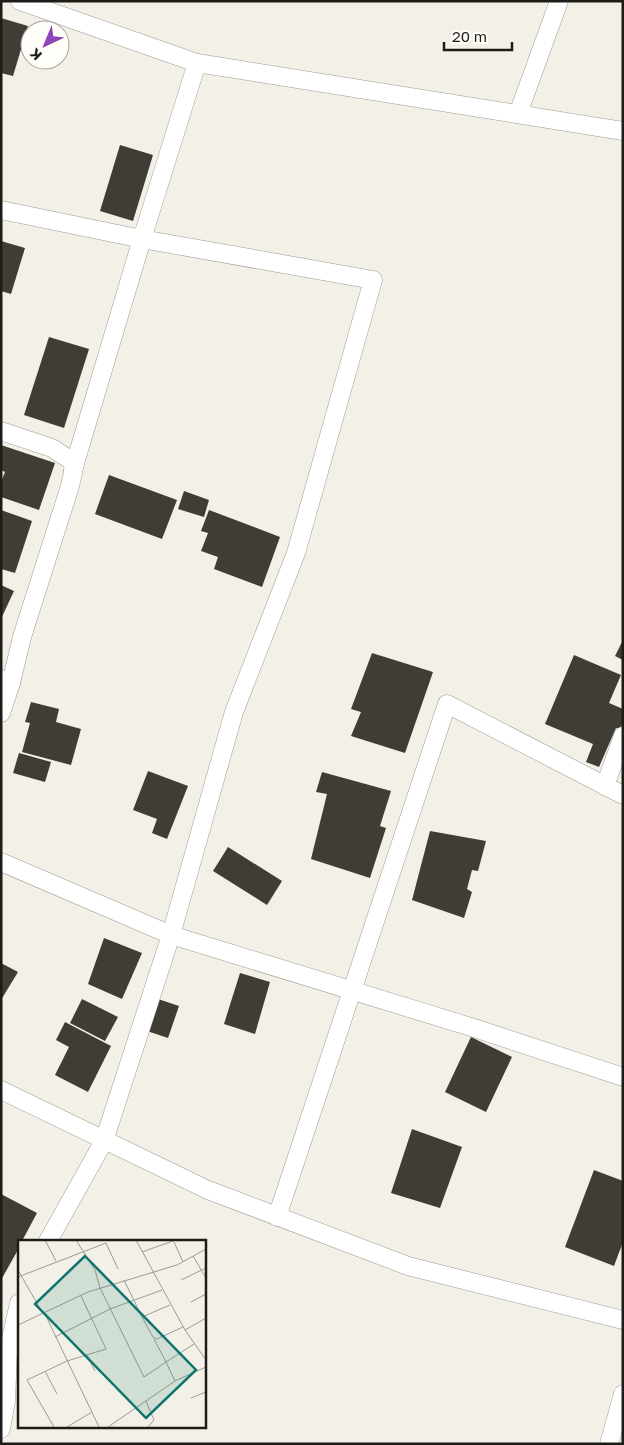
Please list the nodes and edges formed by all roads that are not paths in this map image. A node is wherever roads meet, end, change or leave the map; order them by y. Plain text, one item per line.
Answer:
1 (20, 1) edge
2 (559, 1) edge
3 (197, 63) junction
4 (518, 114) junction
5 (623, 131) edge
6 (1, 210) edge
7 (142, 239) junction
8 (1, 431) edge
9 (74, 470) junction
10 (6, 681) edge
11 (1, 713) edge
12 (623, 736) edge
13 (606, 786) junction
14 (623, 794) edge
15 (1, 862) edge
16 (170, 935) junction
17 (353, 990) junction
18 (623, 1077) edge
19 (1, 1090) edge
20 (104, 1141) junction
21 (277, 1217) junction
22 (49, 1240) edge
23 (18, 1308) edge
24 (623, 1320) edge
25 (623, 1394) edge
26 (1, 1429) edge
27 (609, 1444) edge

1 - 3 street
2 - 4 street
3 - 4 street
3 - 7 street
4 - 5 street
6 - 7 street
7 - 9 street
7 - 16 street
8 - 9 street
9 - 10 street
10 - 11 street
12 - 13 street
13 - 14 street
13 - 17 street
15 - 16 street
16 - 17 street
16 - 20 street
17 - 18 street
17 - 21 street
19 - 20 street
20 - 21 street
20 - 22 street
21 - 24 street
23 - 26 street
25 - 27 street

